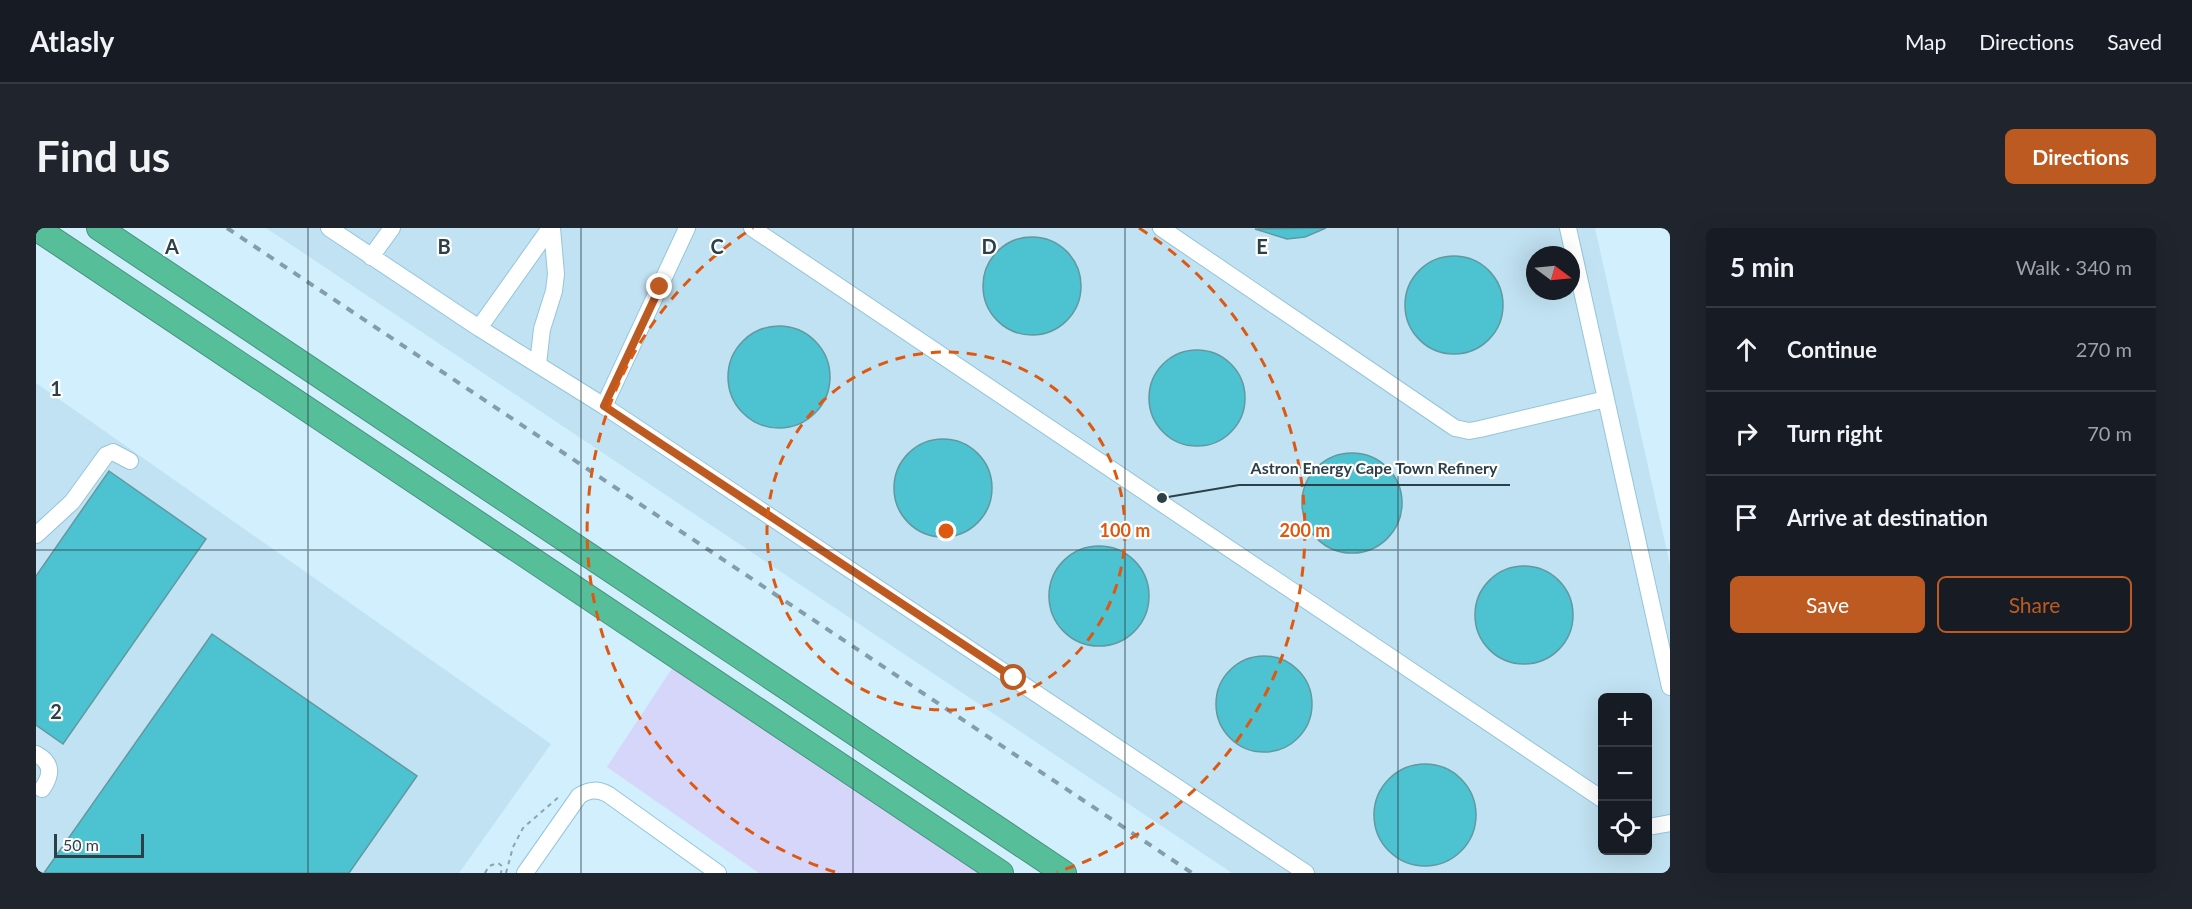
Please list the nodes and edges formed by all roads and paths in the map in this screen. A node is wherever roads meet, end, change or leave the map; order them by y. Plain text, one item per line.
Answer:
1 (36, 228) edge
2 (99, 228) edge
3 (329, 228) edge
4 (392, 228) edge
5 (551, 228) edge
6 (687, 228) edge
7 (752, 228) edge
8 (1161, 228) edge
9 (1568, 228) edge
10 (371, 257) junction
11 (479, 328) junction
12 (538, 364) junction
13 (1606, 399) junction
14 (604, 406) junction
15 (130, 461) dead end
16 (36, 535) edge
17 (1670, 687) edge
18 (36, 754) edge
19 (42, 789) edge
20 (570, 791) dead end
21 (1598, 796) edge
22 (1670, 823) edge
23 (1652, 825) edge
24 (485, 873) edge
25 (501, 873) edge
26 (506, 873) edge
27 (525, 873) edge
28 (718, 873) edge
29 (1001, 873) edge
30 (1064, 873) edge
31 (1306, 873) edge

1 - 29 highway
2 - 30 highway
3 - 10 street
4 - 10 street
5 - 11 street
5 - 12 street
6 - 14 street
7 - 21 street
8 - 13 street
9 - 13 street
10 - 11 street
11 - 12 street
12 - 14 street
13 - 17 street
14 - 31 street
15 - 16 street
18 - 19 street
20 - 26 path
22 - 23 street
24 - 25 path
27 - 28 street

